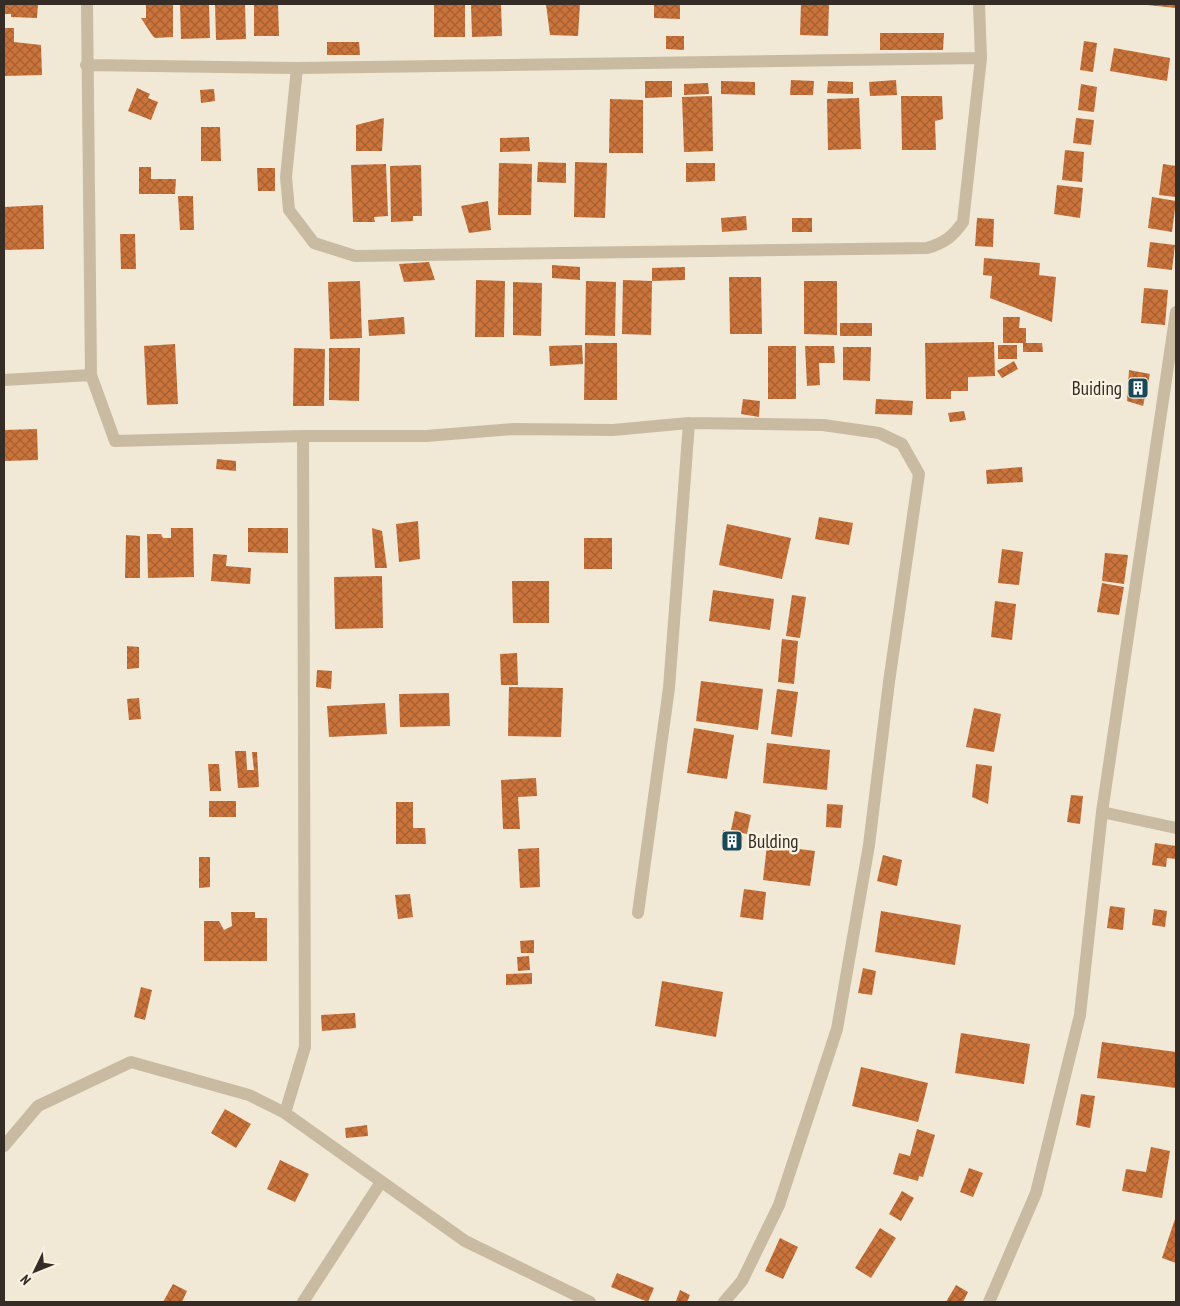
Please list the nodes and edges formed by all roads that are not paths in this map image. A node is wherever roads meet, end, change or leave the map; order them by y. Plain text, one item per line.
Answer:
1 (86, 4) edge
2 (978, 4) edge
3 (982, 58) junction
4 (86, 65) junction
5 (297, 68) junction
6 (1176, 312) edge
7 (91, 375) junction
8 (4, 380) edge
9 (688, 423) junction
10 (303, 436) junction
11 (1102, 812) junction
12 (1176, 828) edge
13 (638, 913) dead end
14 (285, 1113) junction
15 (4, 1146) edge
16 (381, 1182) junction
17 (303, 1302) edge
18 (590, 1302) edge
19 (724, 1302) edge
20 (989, 1302) edge

1 - 4 street
2 - 3 street
3 - 5 street
3 - 5 street
4 - 5 street
4 - 7 street
6 - 11 street
7 - 8 street
7 - 10 street
9 - 10 street
9 - 13 street
9 - 19 street
10 - 14 street
11 - 12 street
11 - 20 street
14 - 15 street
14 - 16 street
16 - 17 street
16 - 18 street

